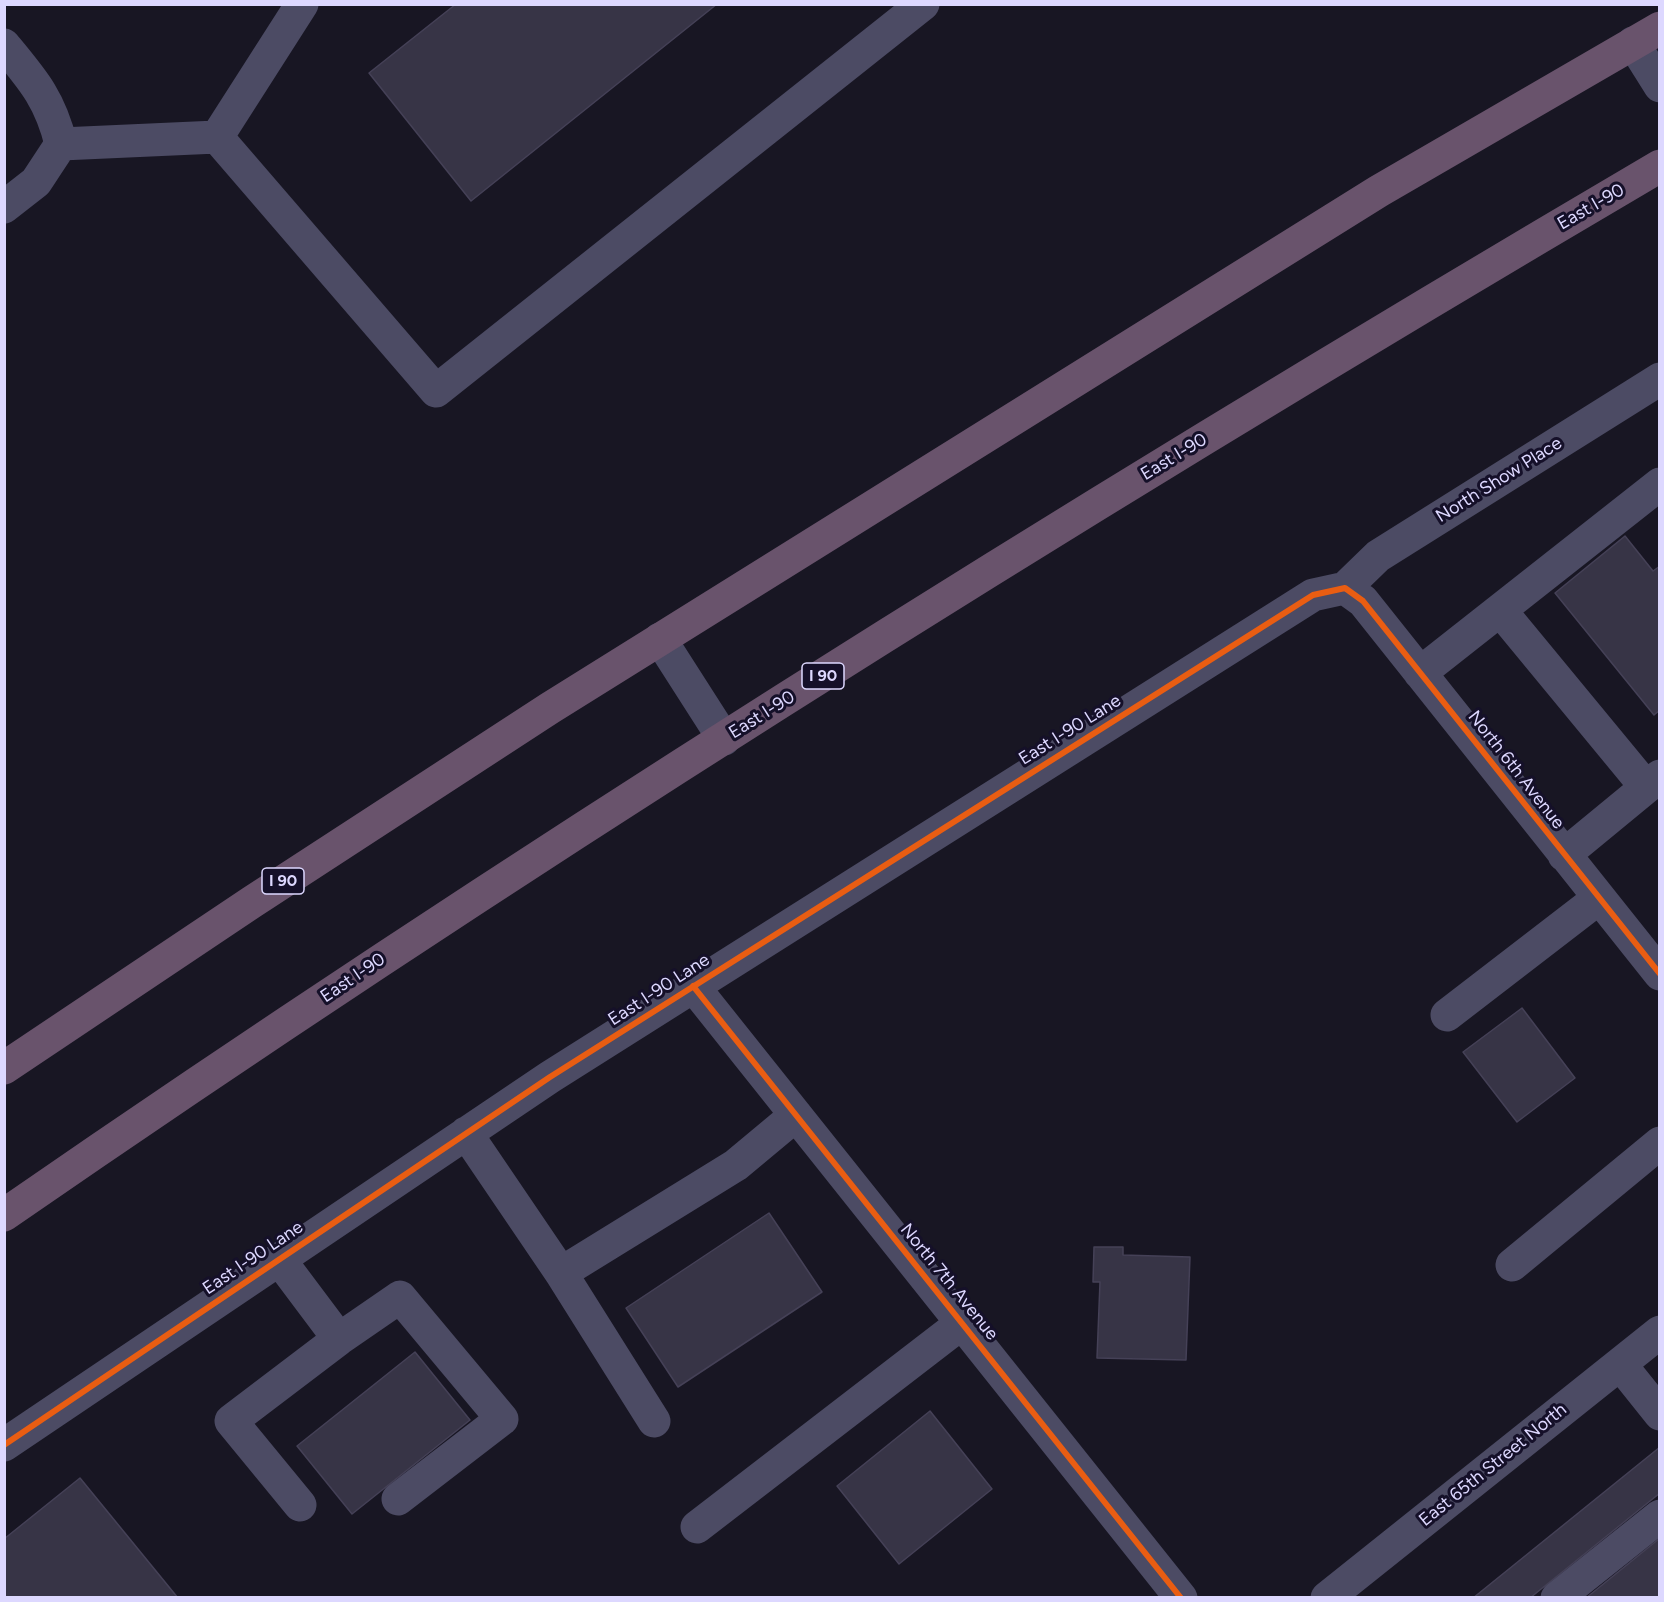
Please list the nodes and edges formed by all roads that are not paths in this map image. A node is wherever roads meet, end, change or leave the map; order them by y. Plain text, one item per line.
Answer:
1 (302, 4) edge
2 (923, 4) edge
3 (1646, 35) edge
4 (4, 45) edge
5 (1659, 86) edge
6 (218, 137) junction
7 (61, 144) junction
8 (1659, 166) edge
9 (4, 207) edge
10 (1659, 379) edge
11 (1659, 484) edge
12 (1345, 588) junction
13 (1500, 610) junction
14 (660, 639) junction
15 (1420, 673) junction
16 (724, 739) junction
17 (1653, 782) edge
18 (1564, 855) junction
19 (1599, 898) junction
20 (1659, 974) edge
21 (693, 986) junction
22 (99, 1004) junction
23 (1447, 1015) dead end
24 (4, 1059) edge
25 (4, 1068) edge
26 (187, 1088) junction
27 (796, 1115) junction
28 (466, 1133) junction
29 (1659, 1143) edge
30 (4, 1215) edge
31 (4, 1224) edge
32 (279, 1258) junction
33 (1512, 1265) dead end
34 (561, 1273) junction
35 (962, 1323) junction
36 (1659, 1332) edge
37 (339, 1339) junction
38 (1620, 1364) junction
39 (1659, 1414) edge
40 (654, 1421) dead end
41 (4, 1445) edge
42 (398, 1499) dead end
43 (300, 1505) dead end
44 (1659, 1516) edge
45 (697, 1527) dead end
46 (1181, 1598) edge
47 (1328, 1598) edge
48 (1557, 1598) edge

1 - 6 street
2 - 6 street
3 - 5 street
3 - 14 highway, I 90
4 - 7 street
6 - 7 street
7 - 9 street
8 - 16 highway, East I-90 / I 90
10 - 12 street, North Show Place
11 - 13 street
12 - 15 street, North 6th Avenue
12 - 21 street, East I-90 Lane
13 - 15 street
13 - 17 street
14 - 16 street
14 - 22 highway, I 90
15 - 18 street, North 6th Avenue
16 - 26 highway, East I-90 / I 90
17 - 18 street
18 - 19 street, North 6th Avenue
19 - 20 street, North 6th Avenue
19 - 23 street
21 - 27 street, North 7th Avenue
21 - 28 street, East I-90 Lane
22 - 24 highway
22 - 25 highway, I 90
26 - 30 highway, East I-90 / I 90
26 - 31 highway
27 - 34 street
27 - 35 street, North 7th Avenue
28 - 32 street, East I-90 Lane
28 - 34 street
29 - 33 street
32 - 37 street
32 - 41 street, East I-90 Lane
34 - 40 street
35 - 45 street
35 - 46 street, North 7th Avenue
36 - 38 street, East 65th Street North
37 - 42 street
37 - 43 street
38 - 39 street
38 - 47 street, East 65th Street North
44 - 48 street

